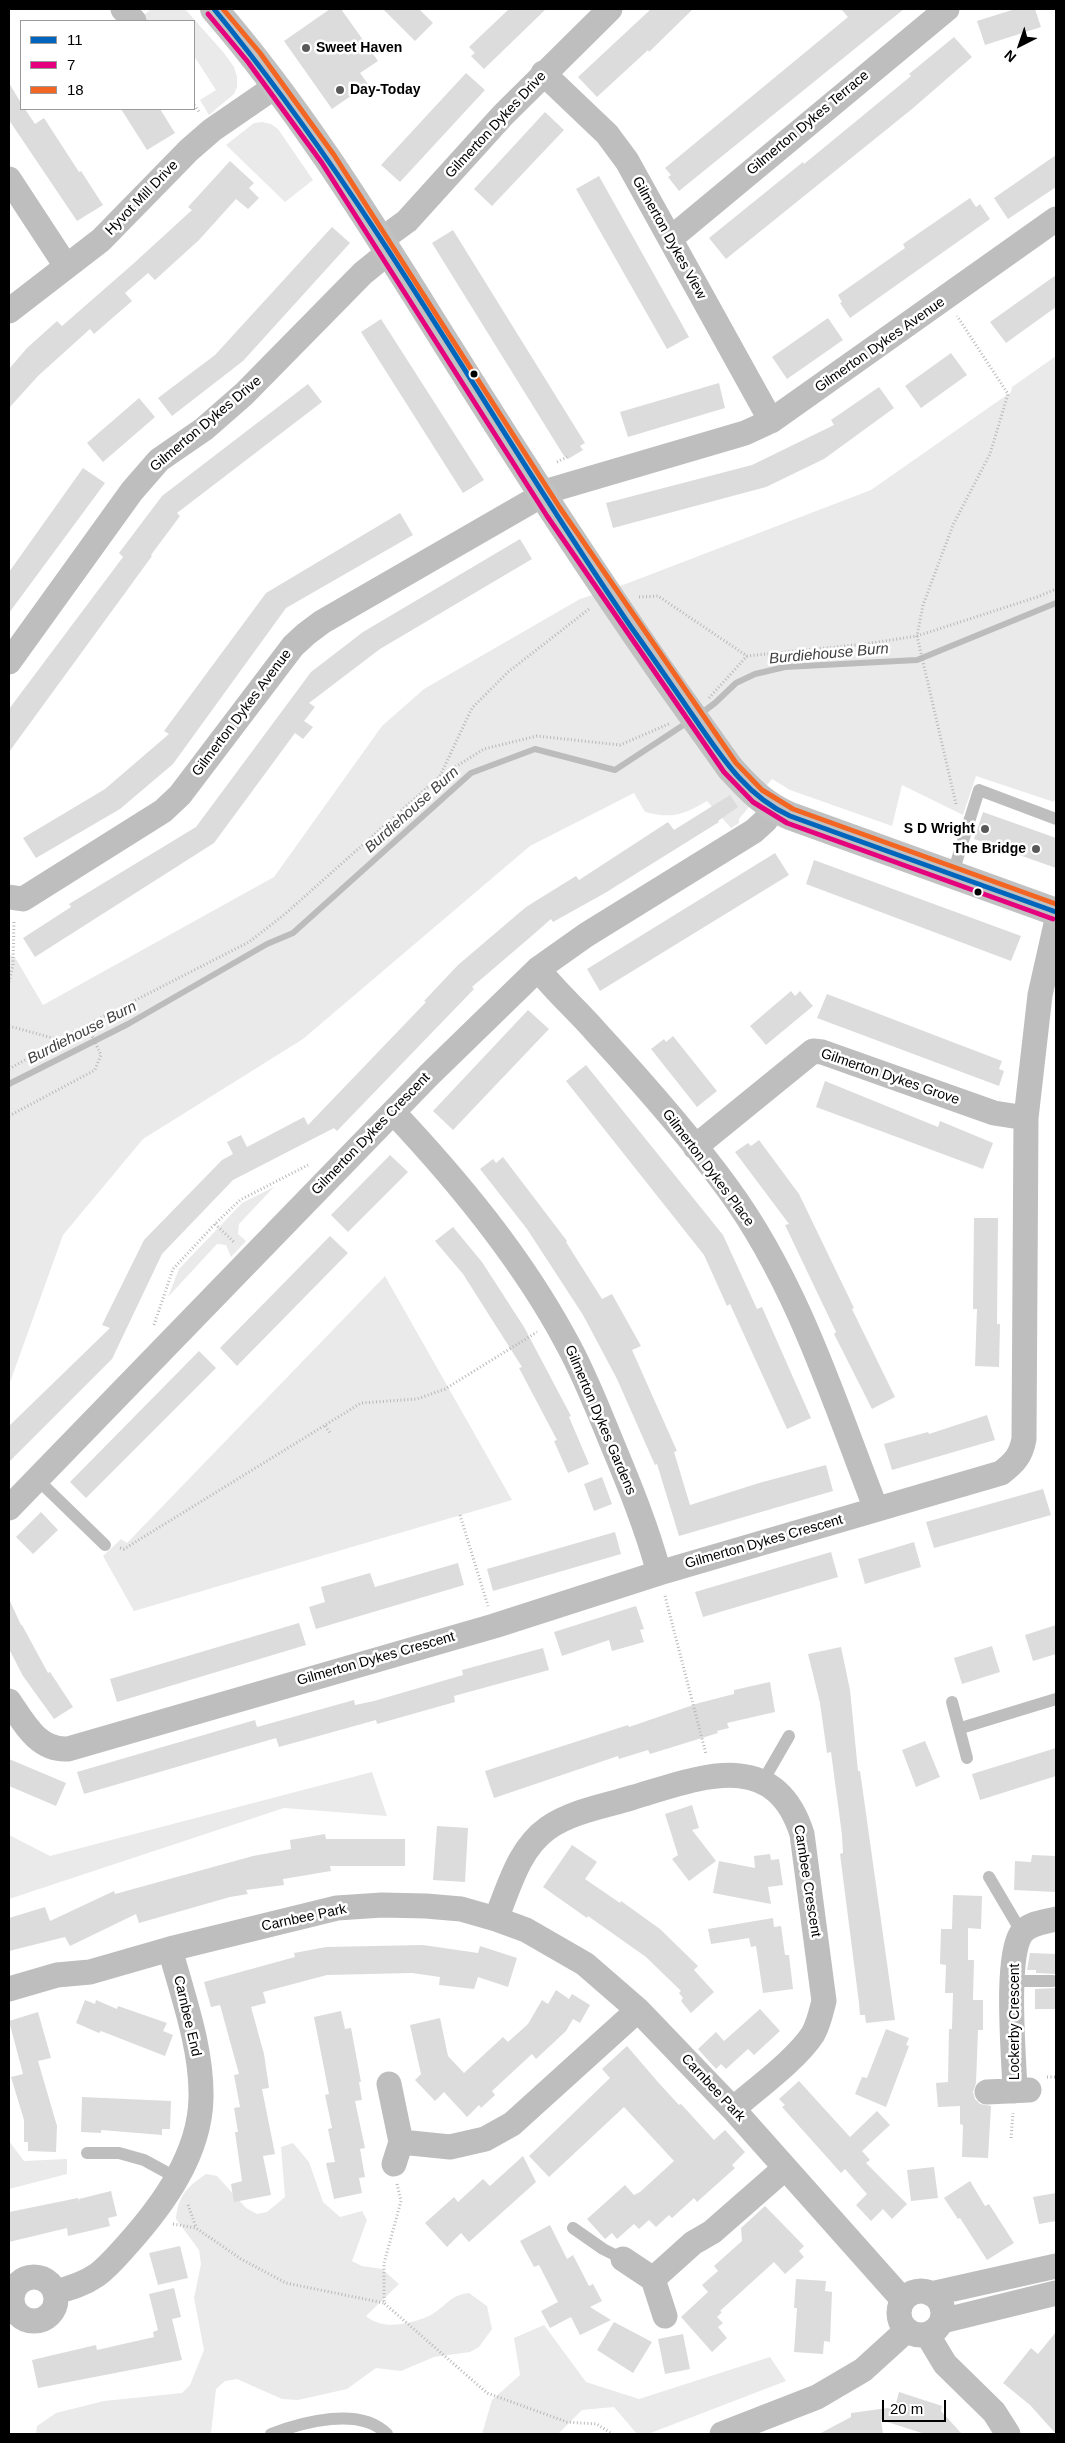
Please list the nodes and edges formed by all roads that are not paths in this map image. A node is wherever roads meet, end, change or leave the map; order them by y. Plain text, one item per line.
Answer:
1 (122, 9) edge
2 (610, 9) edge
3 (948, 9) edge
4 (221, 11) edge
5 (133, 20) edge
6 (544, 72) junction
7 (276, 86) junction
8 (9, 178) edge
9 (1056, 219) edge
10 (670, 239) junction
11 (385, 246) junction
12 (66, 266) junction
13 (9, 311) edge
14 (771, 421) junction
15 (541, 495) junction
16 (9, 662) edge
17 (772, 808) junction
18 (1056, 819) edge
19 (952, 876) junction
20 (12, 898) edge
21 (1056, 912) edge
22 (1056, 924) edge
23 (538, 969) junction
24 (393, 1112) junction
25 (1026, 1118) junction
26 (695, 1147) junction
27 (37, 1479) junction
28 (9, 1508) edge
29 (876, 1509) junction
30 (105, 1545) road end
31 (659, 1573) junction
32 (1056, 1699) edge
33 (9, 1701) edge
34 (952, 1702) dead end
35 (961, 1728) junction
36 (789, 1736) dead end
37 (967, 1758) dead end
38 (763, 1781) junction
39 (989, 1877) dead end
40 (496, 1919) junction
41 (1056, 1919) edge
42 (1022, 1933) junction
43 (170, 1949) junction
44 (1013, 1981) junction
45 (1053, 1981) dead end
46 (9, 1989) edge
47 (638, 2010) junction
48 (389, 2084) dead end
49 (986, 2092) dead end
50 (734, 2109) junction
51 (87, 2153) dead end
52 (784, 2169) junction
53 (177, 2178) junction
54 (573, 2228) dead end
55 (622, 2259) joint
56 (1056, 2266) edge
57 (653, 2279) junction
58 (55, 2292) dead end
59 (1056, 2292) edge
60 (931, 2294) junction
61 (903, 2300) junction
62 (665, 2316) dead end
63 (925, 2328) junction
64 (775, 2425) edge
65 (271, 2434) edge
66 (387, 2434) edge
67 (722, 2434) edge
68 (1008, 2434) edge

1 - 5 street
2 - 6 street, Gilmerton Dykes Drive
3 - 10 street, Gilmerton Dykes Terrace
4 - 7 main road
6 - 10 street, Gilmerton Dykes View
6 - 11 street, Gilmerton Dykes Drive
7 - 11 main road
7 - 12 street, Hyvot Mill Drive
8 - 12 street
9 - 14 street, Gilmerton Dykes Avenue
10 - 14 street, Gilmerton Dykes View
11 - 15 main road
11 - 16 street, Gilmerton Dykes Drive
12 - 13 street, Hyvot Mill Drive
14 - 15 street, Gilmerton Dykes Avenue
15 - 17 main road, bridge
15 - 20 street, Gilmerton Dykes Avenue
17 - 19 main road
17 - 23 street, Gilmerton Dykes Crescent
18 - 19 lane
19 - 21 main road
22 - 25 street, Gilmerton Dykes Crescent
23 - 24 street, Gilmerton Dykes Crescent
23 - 26 street, Gilmerton Dykes Place
24 - 27 street, Gilmerton Dykes Crescent
24 - 31 street, Gilmerton Dykes Gardens
25 - 26 street, Gilmerton Dykes Grove
25 - 29 street, Gilmerton Dykes Crescent
26 - 29 street, Gilmerton Dykes Place
27 - 28 street, Gilmerton Dykes Crescent
27 - 30 lane
29 - 31 street, Gilmerton Dykes Crescent
31 - 33 street, Gilmerton Dykes Crescent
32 - 35 lane
34 - 35 lane
35 - 37 lane
36 - 38 lane
38 - 40 street, Carnbee Crescent
38 - 50 street, Carnbee Crescent
39 - 42 lane
40 - 43 street, Carnbee Park
40 - 47 street, Carnbee Park
41 - 42 street
42 - 44 street, Lockerby Crescent
43 - 46 street, Carnbee Park
43 - 53 street, Carnbee End
44 - 45 lane
44 - 49 street, Lockerby Crescent
47 - 48 street
47 - 50 street, Carnbee Park
50 - 52 street, Carnbee Park
51 - 53 lane
52 - 57 street
52 - 61 street, Carnbee Park
53 - 58 street, Carnbee End
54 - 55 lane
55 - 57 street
56 - 60 street
57 - 62 street
59 - 63 street
60 - 61 street
60 - 63 street
61 - 63 street
63 - 64 street
63 - 68 street
64 - 67 street
65 - 66 lane

